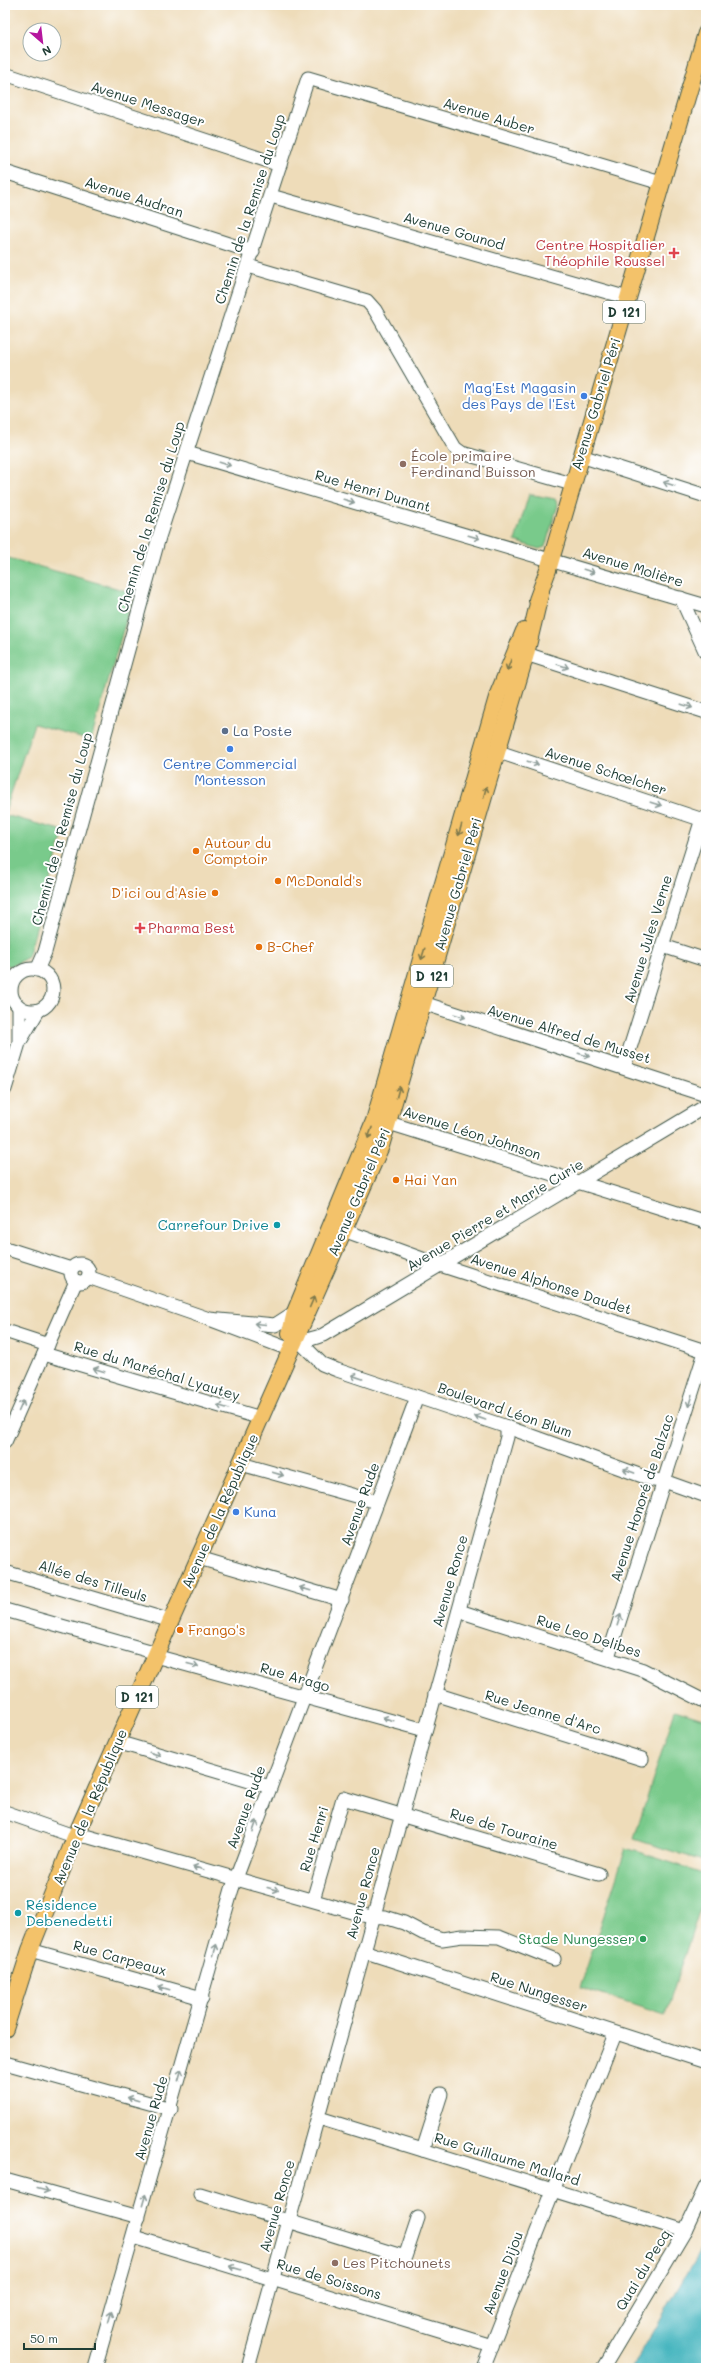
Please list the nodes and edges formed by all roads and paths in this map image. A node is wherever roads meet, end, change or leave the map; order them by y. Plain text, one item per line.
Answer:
1 (706, 34) edge
2 (5, 74) edge
3 (308, 78) joint
4 (280, 165) junction
5 (5, 172) edge
6 (661, 183) junction
7 (271, 196) junction
8 (253, 252) junction
9 (248, 266) junction
10 (628, 298) junction
11 (187, 453) junction
12 (581, 456) junction
13 (572, 484) junction
14 (706, 496) edge
15 (551, 560) junction
16 (541, 590) junction
17 (681, 598) junction
18 (706, 606) edge
19 (706, 653) edge
20 (526, 654) junction
21 (706, 712) edge
22 (496, 751) junction
23 (704, 820) edge
24 (663, 946) junction
25 (706, 960) edge
26 (37, 970) junction
27 (5, 972) edge
28 (19, 973) junction
29 (12, 1000) edge
30 (424, 1003) junction
31 (38, 1011) junction
32 (20, 1043) junction
33 (624, 1067) junction
34 (5, 1089) edge
35 (706, 1095) edge
36 (706, 1106) edge
37 (389, 1123) junction
38 (579, 1182) junction
39 (706, 1222) edge
40 (343, 1230) junction
41 (5, 1248) edge
42 (442, 1265) junction
43 (73, 1275) junction
44 (295, 1312) junction
45 (209, 1319) junction
46 (5, 1331) edge
47 (323, 1335) junction
48 (294, 1346) junction
49 (46, 1350) junction
50 (706, 1350) edge
51 (322, 1364) junction
52 (417, 1397) junction
53 (261, 1418) junction
54 (508, 1427) junction
55 (5, 1442) edge
56 (240, 1464) junction
57 (664, 1481) junction
58 (706, 1496) edge
59 (377, 1502) junction
60 (199, 1558) junction
61 (5, 1572) edge
62 (342, 1600) junction
63 (5, 1610) edge
64 (459, 1611) junction
65 (171, 1621) junction
66 (156, 1654) junction
67 (608, 1657) junction
68 (435, 1694) junction
69 (305, 1696) junction
70 (706, 1702) edge
71 (425, 1730) junction
72 (117, 1742) junction
73 (642, 1759) dead end
74 (270, 1787) junction
75 (5, 1812) edge
76 (401, 1815) junction
77 (76, 1836) junction
78 (599, 1874) dead end
79 (236, 1879) junction
80 (313, 1900) junction
81 (373, 1917) junction
82 (30, 1950) junction
83 (363, 1951) junction
84 (554, 1959) dead end
85 (202, 1998) junction
86 (5, 2029) edge
87 (615, 2034) junction
88 (706, 2062) edge
89 (5, 2063) edge
90 (441, 2094) dead end
91 (171, 2109) junction
92 (319, 2118) junction
93 (423, 2150) junction
94 (5, 2180) edge
95 (706, 2186) edge
96 (553, 2190) junction
97 (200, 2194) dead end
98 (139, 2217) junction
99 (418, 2218) dead end
100 (288, 2222) junction
101 (685, 2231) junction
102 (134, 2237) junction
103 (273, 2279) junction
104 (492, 2346) junction
105 (95, 2368) edge
106 (248, 2368) edge
107 (483, 2368) edge
108 (603, 2368) edge

1 - 6 main road, Avenue Gabriel Péri / D 121
2 - 4 street, Avenue Messager
3 - 4 street, Chemin de la Remise du Loup
3 - 6 street, Avenue Auber
4 - 7 street, Chemin de la Remise du Loup
5 - 8 street, Avenue Audran
6 - 10 main road, Avenue Gabriel Péri / D 121
7 - 8 street, Chemin de la Remise du Loup
7 - 10 street, Avenue Gounod
8 - 9 street, Chemin de la Remise du Loup
9 - 11 street, Chemin de la Remise du Loup
9 - 13 street
10 - 12 main road, Avenue Gabriel Péri / D 121
11 -> 15 street, Rue Henri Dunant
11 - 26 street, Chemin de la Remise du Loup
12 - 13 main road, Avenue Gabriel Péri / D 121
14 -> 12 street
13 - 15 main road, Avenue Gabriel Péri / D 121
15 - 16 main road, Avenue Gabriel Péri / D 121
15 -> 17 street, Avenue Molière
16 - 20 main road, Avenue Gabriel Péri / D 121
16 -> 44 main road, Avenue Gabriel Péri / D 121
17 - 18 street, Avenue Molière
17 - 19 street
20 -> 21 street
20 - 22 main road, Avenue Gabriel Péri / D 121
22 -> 23 street, Avenue Schœlcher
30 -> 22 main road, Avenue Gabriel Péri / D 121
23 - 24 street, Avenue Jules Verne
24 - 25 street
24 - 33 street, Avenue Jules Verne
26 - 28 street
26 - 31 street
27 - 28 street
28 - 29 street
29 - 31 street
29 - 32 street
30 -> 33 street, Avenue Alfred de Musset
37 -> 30 main road, Avenue Gabriel Péri / D 121
31 - 32 street
32 - 34 street
33 - 35 street, Avenue Alfred de Musset
36 - 38 street, Avenue Pierre et Marie Curie
37 - 38 street, Avenue Léon Johnson
37 - 40 main road, Avenue Gabriel Péri / D 121
38 - 39 street, Avenue Léon Johnson
38 - 42 street, Avenue Pierre et Marie Curie
40 - 42 street, Avenue Alphonse Daudet
48 -> 40 main road, Avenue Gabriel Péri / D 121
41 - 43 street
42 - 47 street, Avenue Pierre et Marie Curie
42 - 50 street, Avenue Alphonse Daudet
43 - 45 street
43 - 49 street
44 -> 45 street
44 - 48 main road, Avenue Gabriel Péri / D 121
45 - 48 street
46 - 49 street, Rue du Maréchal Lyautey
47 - 48 street, Avenue Pierre et Marie Curie
47 - 51 street
48 - 51 street, Boulevard Léon Blum
48 - 53 main road, Avenue de la République / D 121
53 -> 49 street, Rue du Maréchal Lyautey
55 -> 49 street
50 -> 57 street, Avenue Honoré de Balzac
52 -> 51 street, Boulevard Léon Blum
54 -> 52 street, Boulevard Léon Blum
52 - 59 street, Avenue Rude
53 - 56 main road, Avenue de la République / D 121
57 -> 54 street, Boulevard Léon Blum
54 - 64 street, Avenue Ronce
56 -> 59 street
56 - 60 main road, Avenue de la République / D 121
57 - 58 street, Boulevard Léon Blum
67 -> 57 street, Avenue Honoré de Balzac
59 - 62 street, Avenue Rude
62 -> 60 street
60 - 65 main road, Avenue de la République / D 121
61 - 65 street, Allée des Tilleuls
62 - 69 street, Avenue Rude
63 - 66 street, Rue Arago
64 - 67 street, Rue Leo Delibes
64 - 68 street, Avenue Ronce
65 - 66 main road, Avenue de la République / D 121
66 -> 69 street, Rue Arago
66 - 72 main road, Avenue de la République / D 121
67 - 70 street, Rue Leo Delibes
68 - 71 street, Avenue Ronce
68 - 73 street, Rue Jeanne d'Arc
71 -> 69 street, Rue Arago
69 - 74 street, Avenue Rude
71 - 76 street, Avenue Ronce
72 -> 74 street
72 - 77 main road, Avenue de la République / D 121
79 -> 74 street, Avenue Rude
75 - 77 street
76 - 78 street, Rue de Touraine
76 - 80 street, Rue Henri
76 - 81 street, Avenue Ronce
79 -> 77 street
77 - 82 main road, Avenue de la République / D 121
79 -> 80 street
85 -> 79 street, Avenue Rude
80 - 81 street
81 - 83 street, Avenue Ronce
81 - 84 street
85 -> 82 street, Rue Carpeaux
82 - 86 main road, Avenue de la République / D 121
83 - 87 street, Rue Nungesser
83 - 92 street, Avenue Ronce
91 -> 85 street, Avenue Rude
87 - 88 street, Rue Nungesser
87 - 96 street, Avenue Dijou
91 -> 89 street
90 - 93 street
98 -> 91 street, Avenue Rude
92 - 93 street, Rue Guillaume Mallard
92 - 100 street, Avenue Ronce
93 - 96 street, Rue Guillaume Mallard
94 -> 98 street
95 - 101 street, Quai du Pecq
96 - 101 street, Rue Guillaume Mallard
96 - 104 street, Avenue Dijou
97 - 100 street
98 - 102 street, Avenue Rude
99 - 100 street
100 - 103 street, Avenue Ronce
101 - 108 street, Quai du Pecq
103 -> 102 street, Rue de Soissons
105 -> 102 street, Avenue Rude
103 - 104 street, Rue de Soissons
103 - 106 street, Avenue Ronce
104 - 107 street, Avenue Dijou

